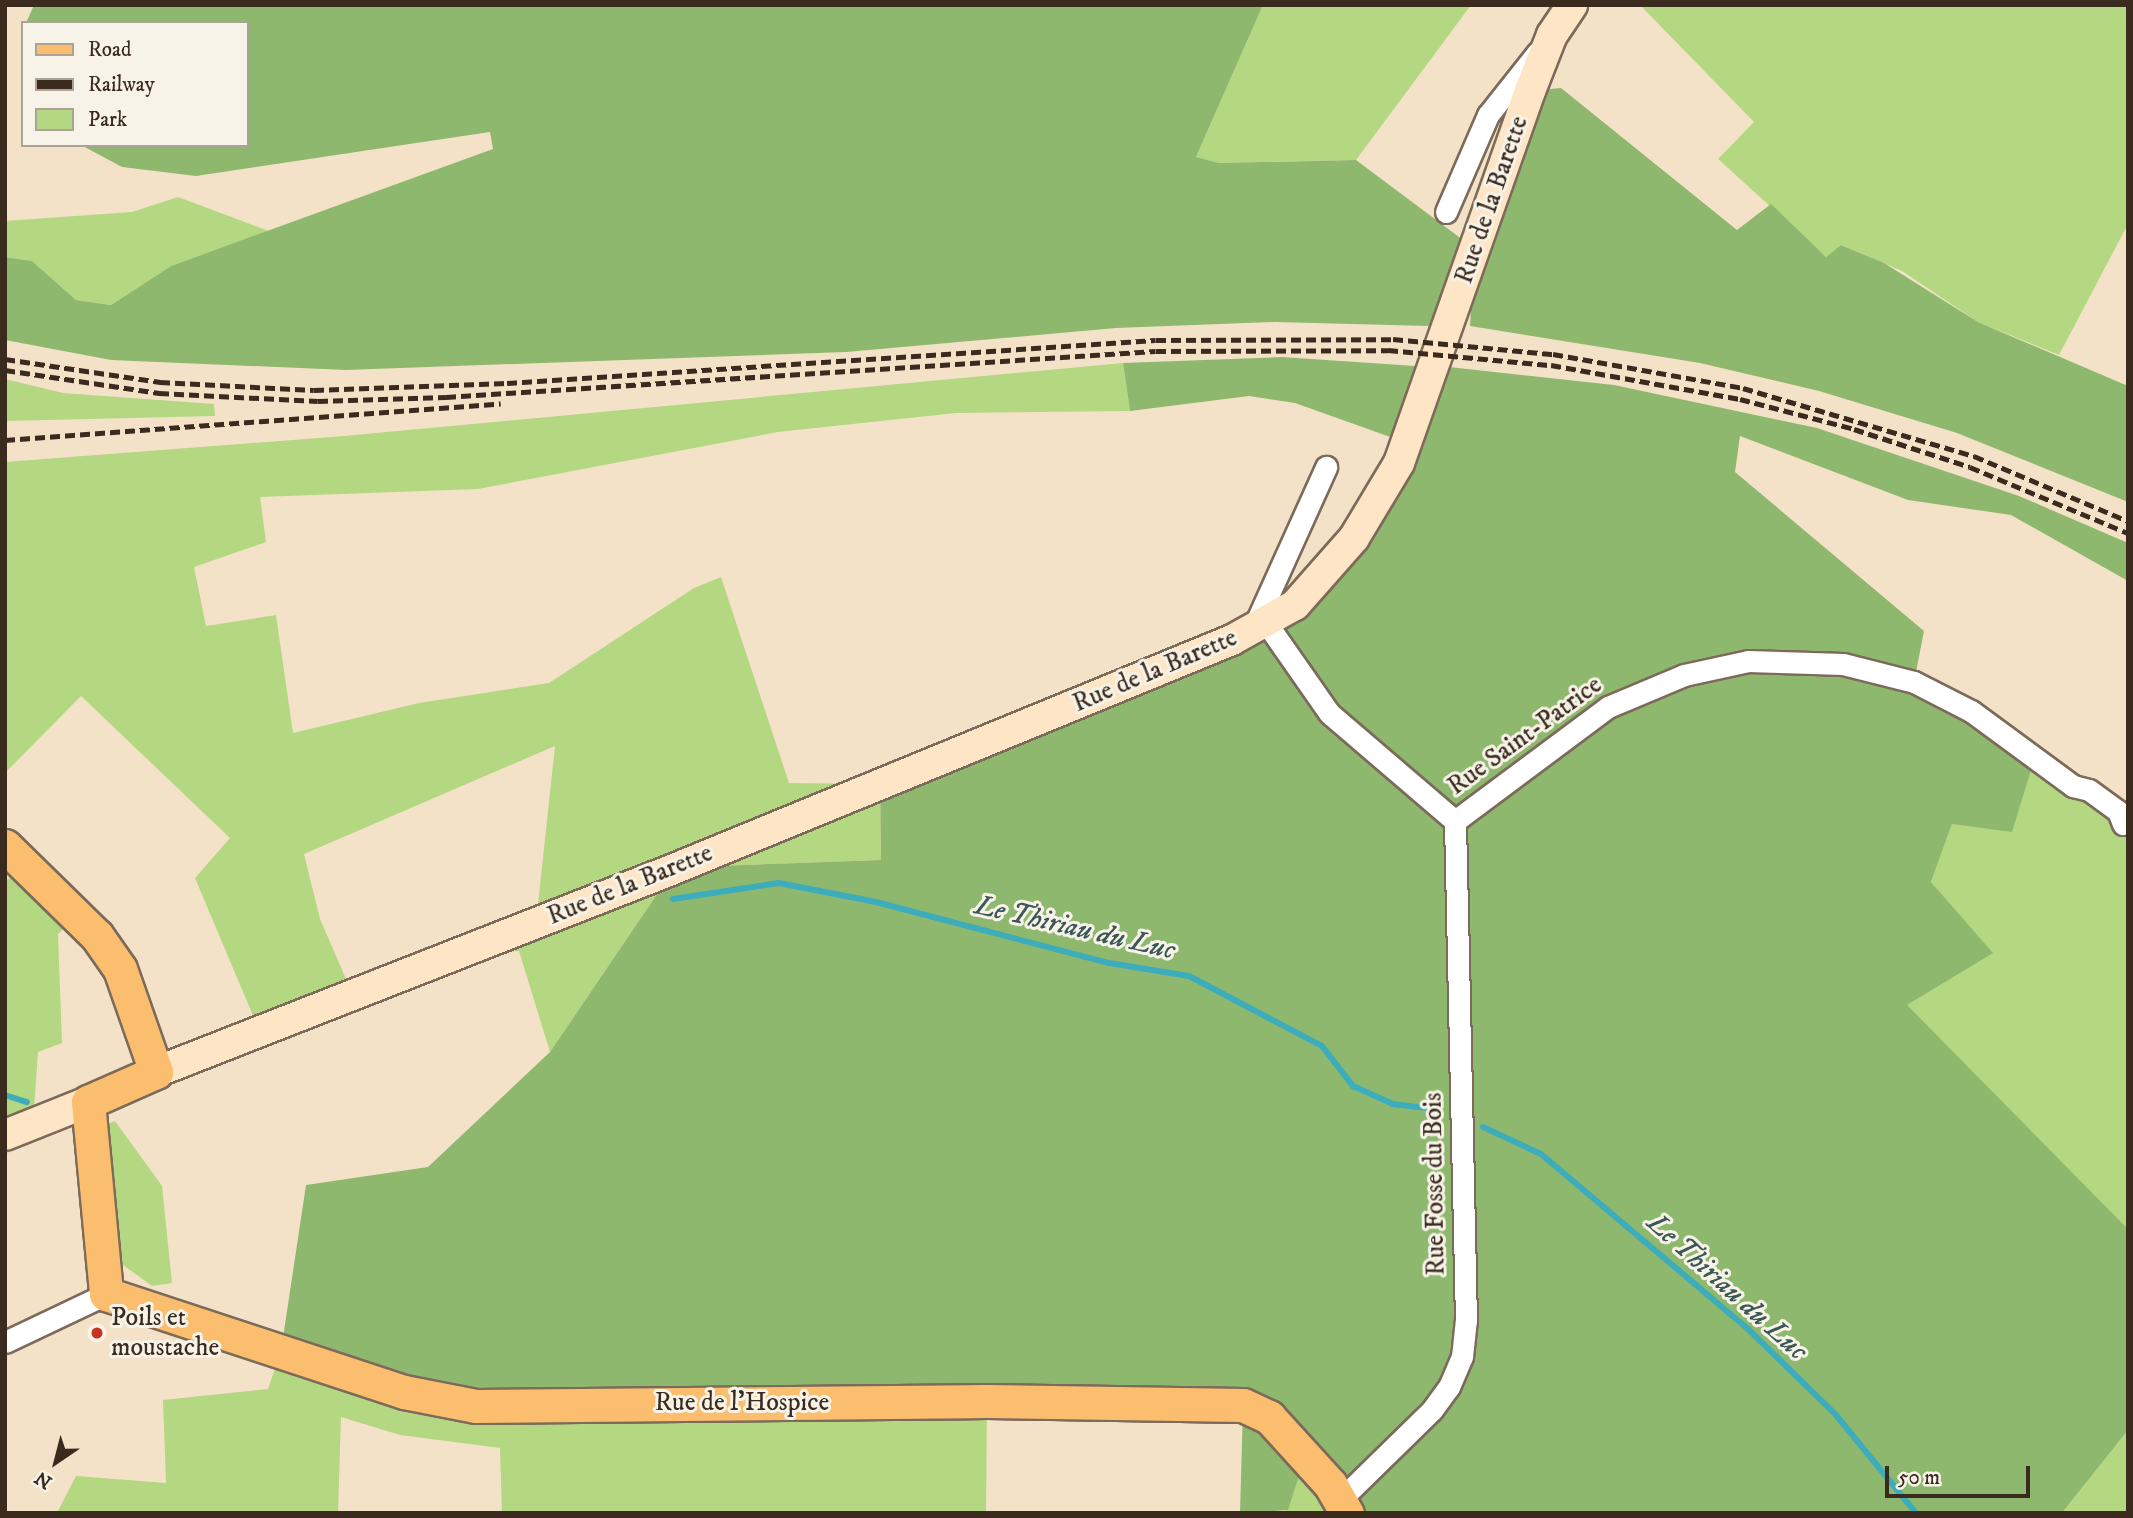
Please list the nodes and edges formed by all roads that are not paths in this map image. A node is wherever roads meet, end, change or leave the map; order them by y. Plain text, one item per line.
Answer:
1 (1572, 5) edge
2 (1552, 35) junction
3 (1446, 212) dead end
4 (1326, 467) dead end
5 (1260, 626) junction
6 (1455, 821) junction
7 (2125, 825) edge
8 (5, 846) edge
9 (156, 1072) junction
10 (88, 1101) junction
11 (5, 1135) edge
12 (106, 1294) junction
13 (5, 1342) edge
14 (1344, 1506) edge

1 - 2 street, Rue de la Barette
2 - 3 street
2 - 5 street, Rue de la Barette
4 - 5 street, Rue de la Barette
5 - 6 street, Rue Saint-Patrice
5 - 9 street, Rue de la Barette
6 - 7 street, Rue Saint-Patrice
6 - 14 street, Rue Fosse du Bois
8 - 9 main road
9 - 10 main road, Rue de la Barette
10 - 11 street, Rue de la Barette
10 - 12 main road
12 - 13 street
12 - 14 main road, Rue de l'Hospice

